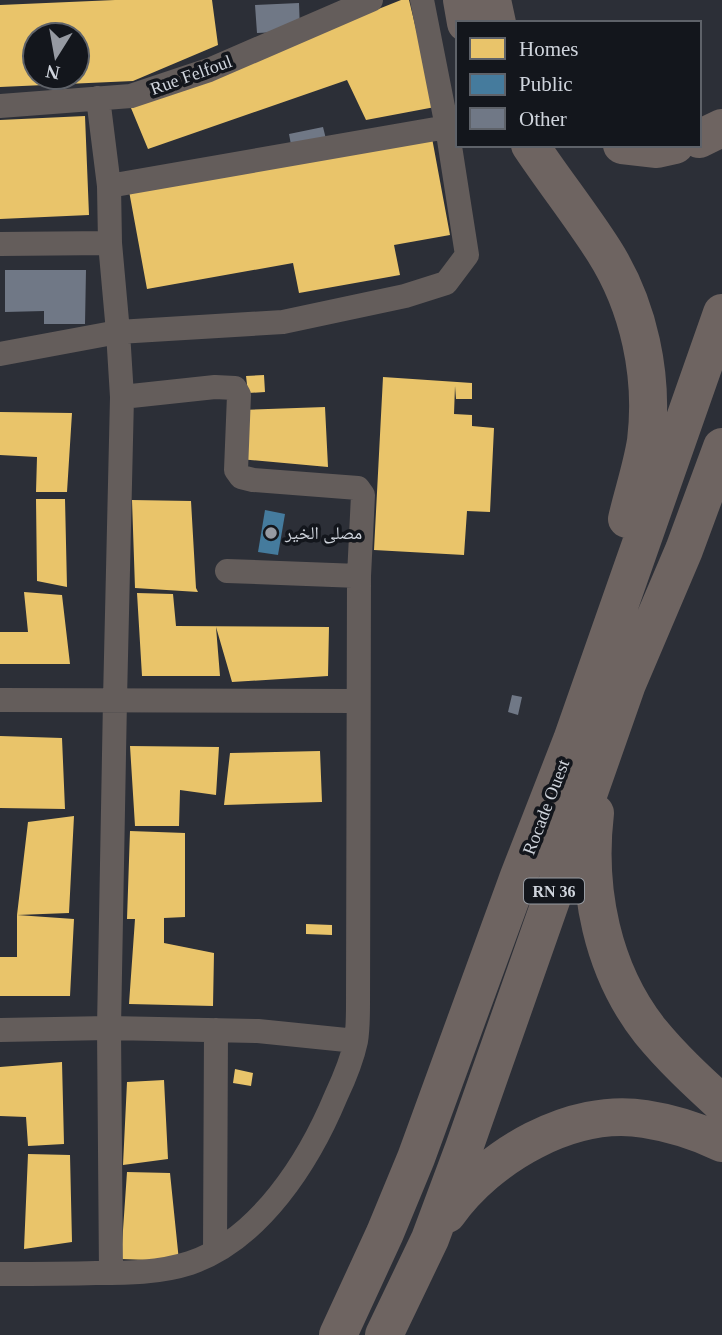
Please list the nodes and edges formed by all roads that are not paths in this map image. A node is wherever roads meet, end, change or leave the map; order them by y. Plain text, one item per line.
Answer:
1 (371, 0) edge
2 (422, 0) edge
3 (463, 0) edge
4 (492, 0) edge
5 (467, 21) edge
6 (497, 21) edge
7 (98, 98) junction
8 (0, 106) edge
9 (447, 127) junction
10 (722, 128) edge
11 (701, 138) edge
12 (531, 147) edge
13 (640, 147) edge
14 (666, 147) edge
15 (109, 186) junction
16 (110, 243) junction
17 (0, 244) edge
18 (722, 313) edge
19 (118, 332) junction
20 (0, 354) edge
21 (122, 397) junction
22 (722, 447) edge
23 (227, 571) dead end
24 (359, 576) junction
25 (0, 700) edge
26 (114, 700) junction
27 (358, 701) junction
28 (580, 719) junction
29 (602, 756) junction
30 (109, 1028) junction
31 (0, 1030) edge
32 (216, 1030) junction
33 (356, 1041) junction
34 (722, 1104) edge
35 (722, 1143) edge
36 (430, 1239) junction
37 (215, 1251) junction
38 (111, 1273) junction
39 (0, 1274) edge
40 (338, 1335) edge
41 (384, 1335) edge

1 - 7 street, Rue Felfoul
2 - 9 street
3 - 5 highway
4 - 6 highway
7 - 8 street, Rue Felfoul
7 - 15 street
9 - 15 street
9 - 19 street
10 - 11 highway
12 - 28 highway
13 - 14 highway
15 - 16 street
16 - 17 street
16 - 19 street
18 - 28 highway, Rocade Ouest
19 - 20 street
19 - 21 street
21 - 24 street
21 - 26 street
22 - 29 highway, Rocade Ouest / RN 36
23 - 24 street
24 - 27 street
25 - 26 street
26 - 27 street
26 - 30 street
27 - 33 street
28 - 40 highway, Rocade Ouest
29 - 34 highway
29 - 36 highway, Rocade Ouest / RN 36
30 - 31 street
30 - 32 street
30 - 38 street
32 - 33 street
32 - 37 street
33 - 37 street
35 - 36 highway
36 - 41 highway, Rocade Ouest / RN 36
37 - 38 street
38 - 39 street

